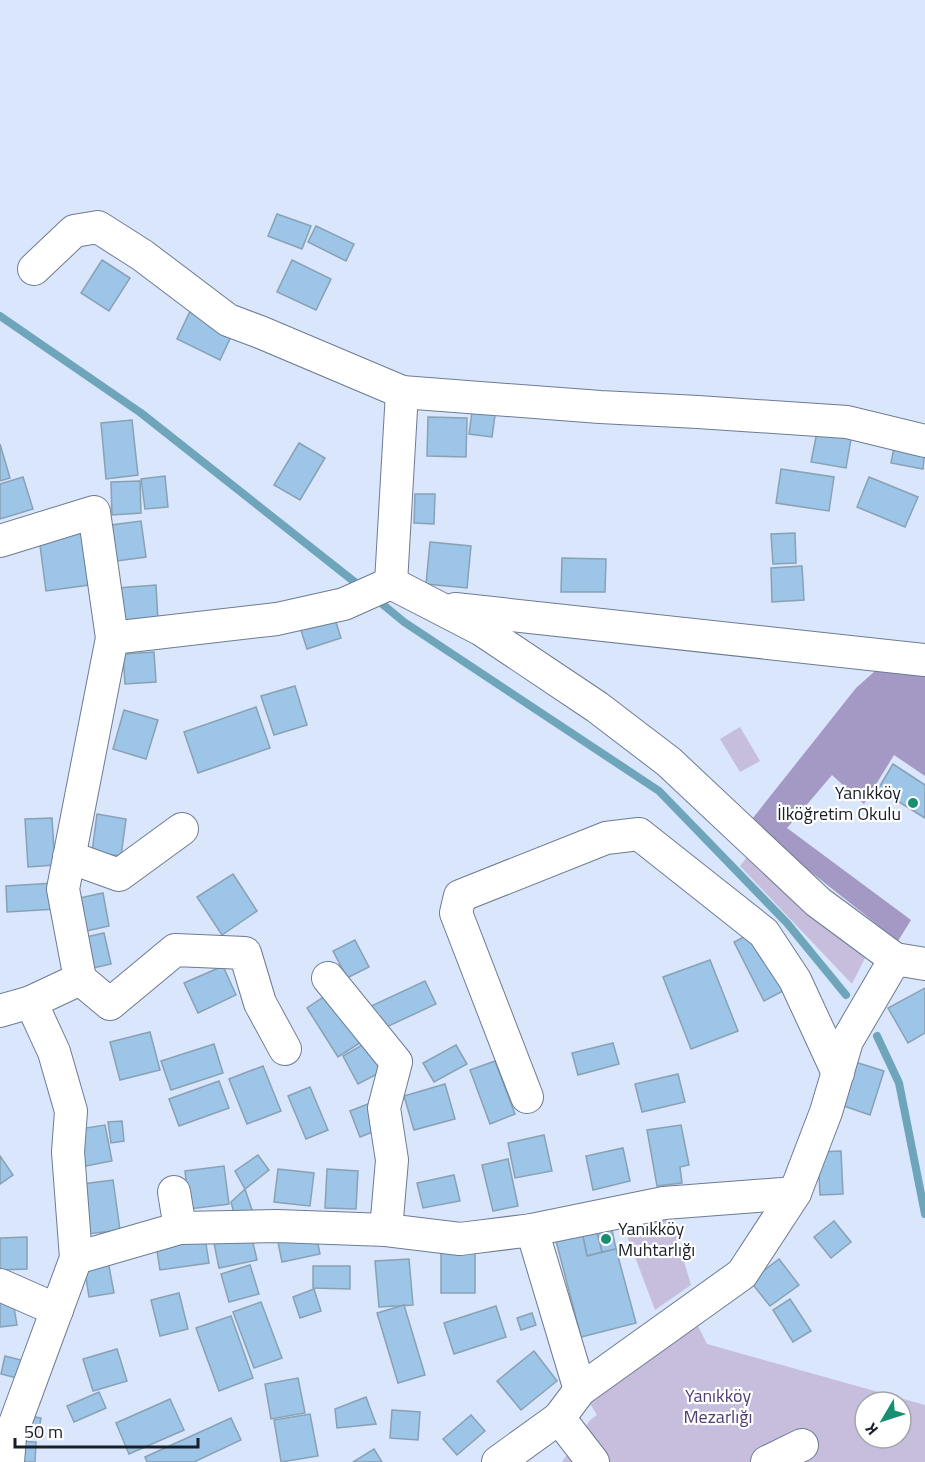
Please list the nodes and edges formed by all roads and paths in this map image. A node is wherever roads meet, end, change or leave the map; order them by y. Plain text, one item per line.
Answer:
1 (34, 269) dead end
2 (402, 392) junction
3 (925, 441) edge
4 (0, 541) edge
5 (388, 585) junction
6 (435, 607) junction
7 (112, 638) junction
8 (925, 660) edge
9 (182, 829) dead end
10 (69, 857) junction
11 (910, 962) edge
12 (328, 978) dead end
13 (80, 979) junction
14 (32, 1002) junction
15 (0, 1011) edge
16 (285, 1049) dead end
17 (838, 1073) junction
18 (527, 1097) dead end
19 (174, 1192) dead end
20 (795, 1193) junction
21 (180, 1228) junction
22 (386, 1230) junction
23 (532, 1230) junction
24 (76, 1258) junction
25 (0, 1285) edge
26 (57, 1310) junction
27 (580, 1390) junction
28 (559, 1418) junction
29 (802, 1445) dead end
30 (529, 1452) edge
31 (8, 1462) edge
32 (498, 1462) edge
33 (592, 1462) edge
34 (767, 1462) edge

1 - 2 street
2 - 3 street
2 - 5 street
4 - 7 street
5 - 6 street
5 - 7 street
6 - 8 street
6 - 11 street
7 - 10 street
9 - 10 street
10 - 13 street
11 - 17 street
12 - 22 street
13 - 14 street
13 - 16 street
14 - 15 street
14 - 24 street
17 - 18 street
17 - 20 street
19 - 21 street
20 - 23 street
20 - 27 street
21 - 22 street
21 - 24 street
22 - 23 street
23 - 27 street
24 - 26 street
25 - 26 street
26 - 31 street
27 - 28 street
28 - 30 street
28 - 33 street
29 - 34 street
30 - 32 street

